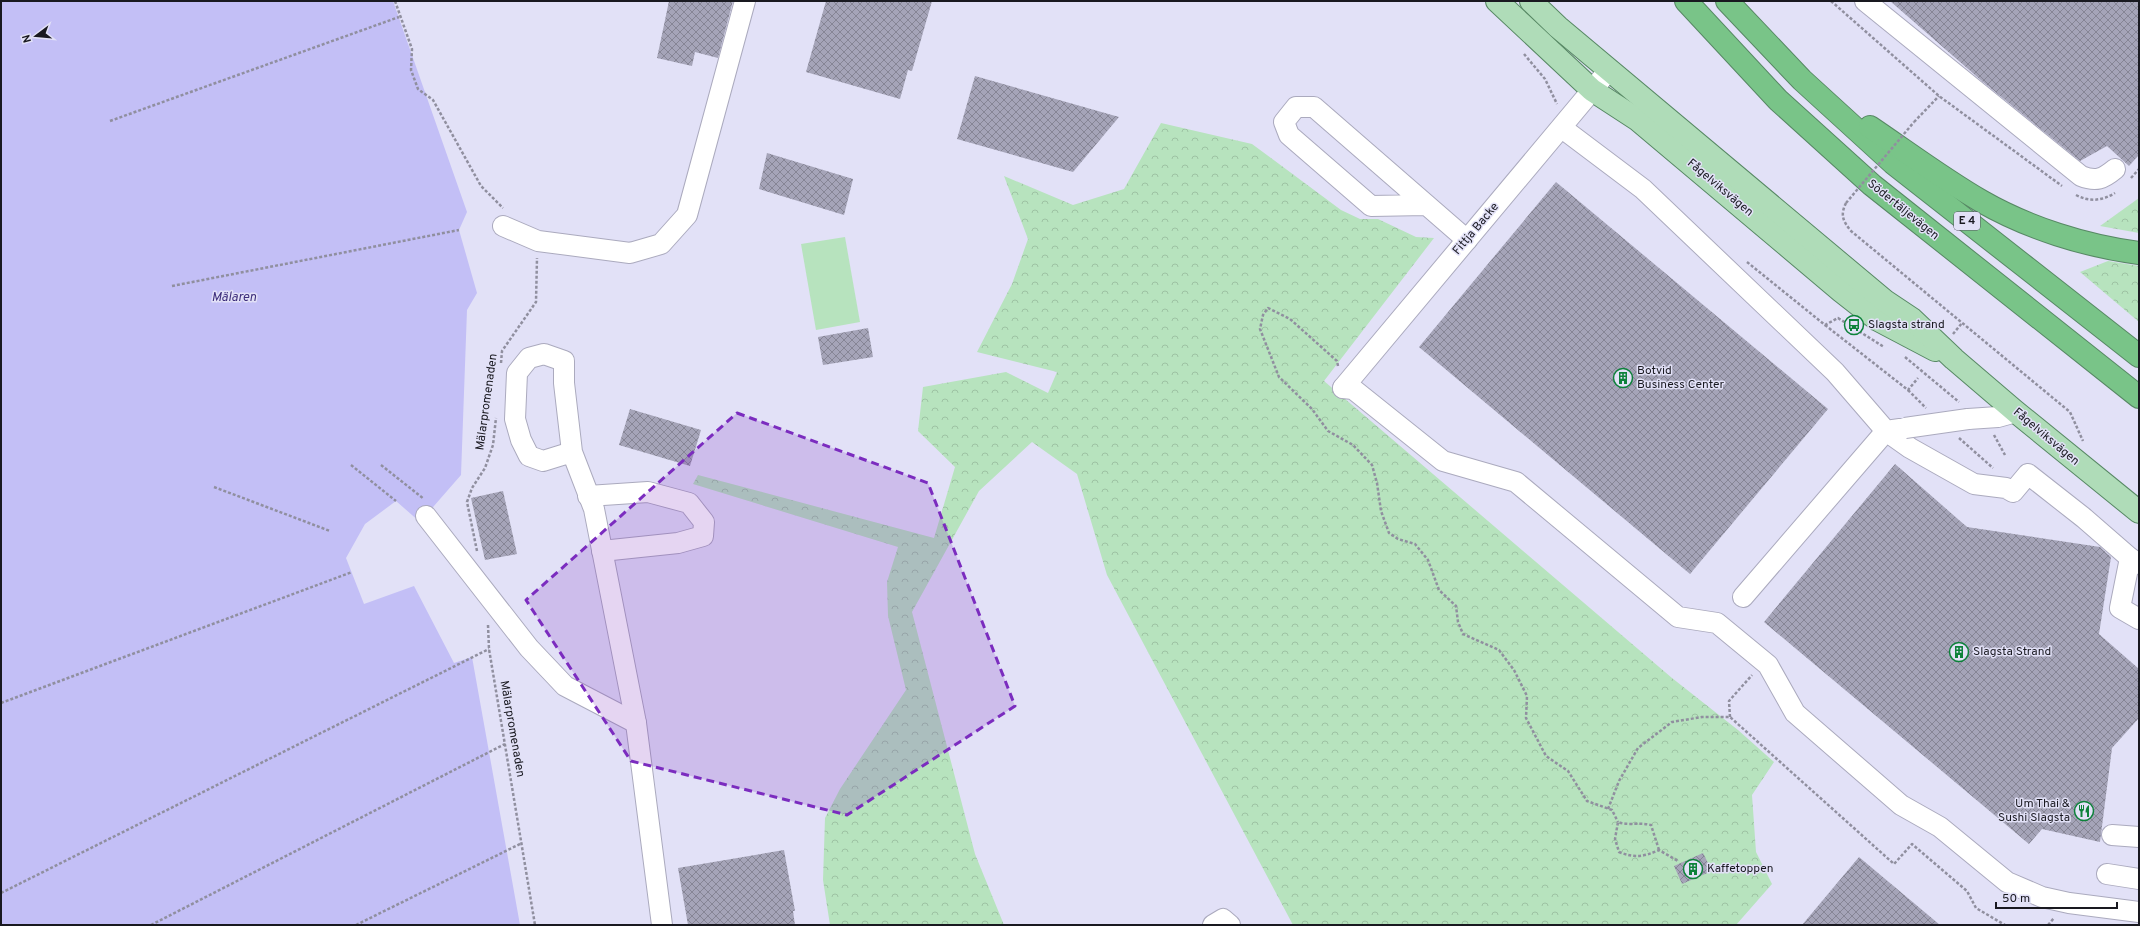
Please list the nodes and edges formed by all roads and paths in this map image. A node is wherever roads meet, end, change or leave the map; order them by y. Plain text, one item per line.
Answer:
1 (396, 1) edge
2 (745, 1) edge
3 (1497, 1) edge
4 (1531, 1) edge
5 (1686, 1) edge
6 (1727, 1) edge
7 (1865, 1) edge
8 (399, 17) dead end
9 (1519, 49) dead end
10 (1609, 70) junction
11 (1802, 80) junction
12 (1592, 90) junction
13 (1938, 96) dead end
14 (110, 121) dead end
15 (1567, 122) junction
16 (2115, 169) dead end
17 (1426, 205) junction
18 (506, 219) joint
19 (459, 230) dead end
20 (1467, 240) junction
21 (538, 241) junction
22 (2139, 253) edge
23 (1746, 260) dead end
24 (172, 286) dead end
25 (1962, 323) junction
26 (1825, 325) junction
27 (1949, 339) dead end
28 (1891, 350) dead end
29 (1904, 356) dead end
30 (2139, 356) edge
31 (1954, 359) junction
32 (501, 366) dead end
33 (1918, 378) dead end
34 (1342, 388) junction
35 (2139, 397) edge
36 (2016, 412) junction
37 (496, 413) dead end
38 (1973, 418) junction
39 (1886, 431) junction
40 (572, 452) junction
41 (2005, 455) dead end
42 (2077, 463) junction
43 (351, 465) dead end
44 (381, 465) dead end
45 (214, 488) dead end
46 (588, 496) junction
47 (396, 501) dead end
48 (427, 509) joint
49 (2139, 512) edge
50 (330, 531) dead end
51 (602, 551) junction
52 (478, 555) dead end
53 (2135, 561) edge
54 (352, 572) dead end
55 (486, 593) junction
56 (1743, 597) dead end
57 (2139, 619) edge
58 (490, 649) junction
59 (1763, 662) junction
60 (1, 703) edge
61 (1730, 718) junction
62 (636, 723) junction
63 (505, 744) junction
64 (1608, 809) junction
65 (1618, 822) junction
66 (2112, 834) dead end
67 (2139, 837) edge
68 (522, 843) junction
69 (1659, 850) junction
70 (1678, 861) dead end
71 (2107, 874) dead end
72 (2139, 879) edge
73 (1, 893) edge
74 (2139, 912) edge
75 (151, 925) edge
76 (356, 925) edge
77 (535, 925) edge
78 (662, 925) edge
79 (2005, 925) edge

1 - 18 path
2 - 21 street
3 - 12 main road, Fågelviksvägen
4 - 10 main road, Fågelviksvägen
5 - 35 highway, Södertäljevägen / E 4
6 - 11 highway, E 4
7 - 16 street
8 - 14 path
9 - 15 path
10 - 12 street, Fittja Backe
10 - 31 main road, Fågelviksvägen
11 - 22 highway
11 - 30 highway, E 4
12 - 15 street, Fittja Backe
12 - 31 main road, Fågelviksvägen
13 - 25 path, bridge
15 - 20 street, Fittja Backe
15 - 39 street
17 - 17 street
17 - 20 street
18 - 21 street
19 - 24 path
20 - 34 street, Fittja Backe
21 - 32 path, Mälarpromenaden
23 - 26 path
25 - 27 path
25 - 42 path
26 - 28 path
26 - 33 path
29 - 38 path
31 - 36 main road, Fågelviksvägen
34 - 59 street
34 - 64 path
36 - 38 street
36 - 42 main road, Fågelviksvägen
37 - 52 path, Mälarpromenaden
38 - 39 street, bridge
38 - 41 path
39 - 53 street
39 - 56 street
40 - 40 street
40 - 46 street
42 - 49 main road, Fågelviksvägen
43 - 47 path
44 - 48 path
45 - 50 path
46 - 51 street
46 - 51 street
48 - 55 street
51 - 62 street
53 - 57 street
54 - 60 path
55 - 58 path, Mälarpromenaden
55 - 62 street
58 - 63 path, Mälarpromenaden
58 - 73 path
59 - 61 path
59 - 74 street
61 - 64 path
61 - 79 path
62 - 78 street
63 - 68 path, Mälarpromenaden
63 - 75 path
64 - 65 path
65 - 69 path
65 - 69 path
66 - 67 street
68 - 76 path
68 - 77 path, Mälarpromenaden
69 - 70 path
71 - 72 street

